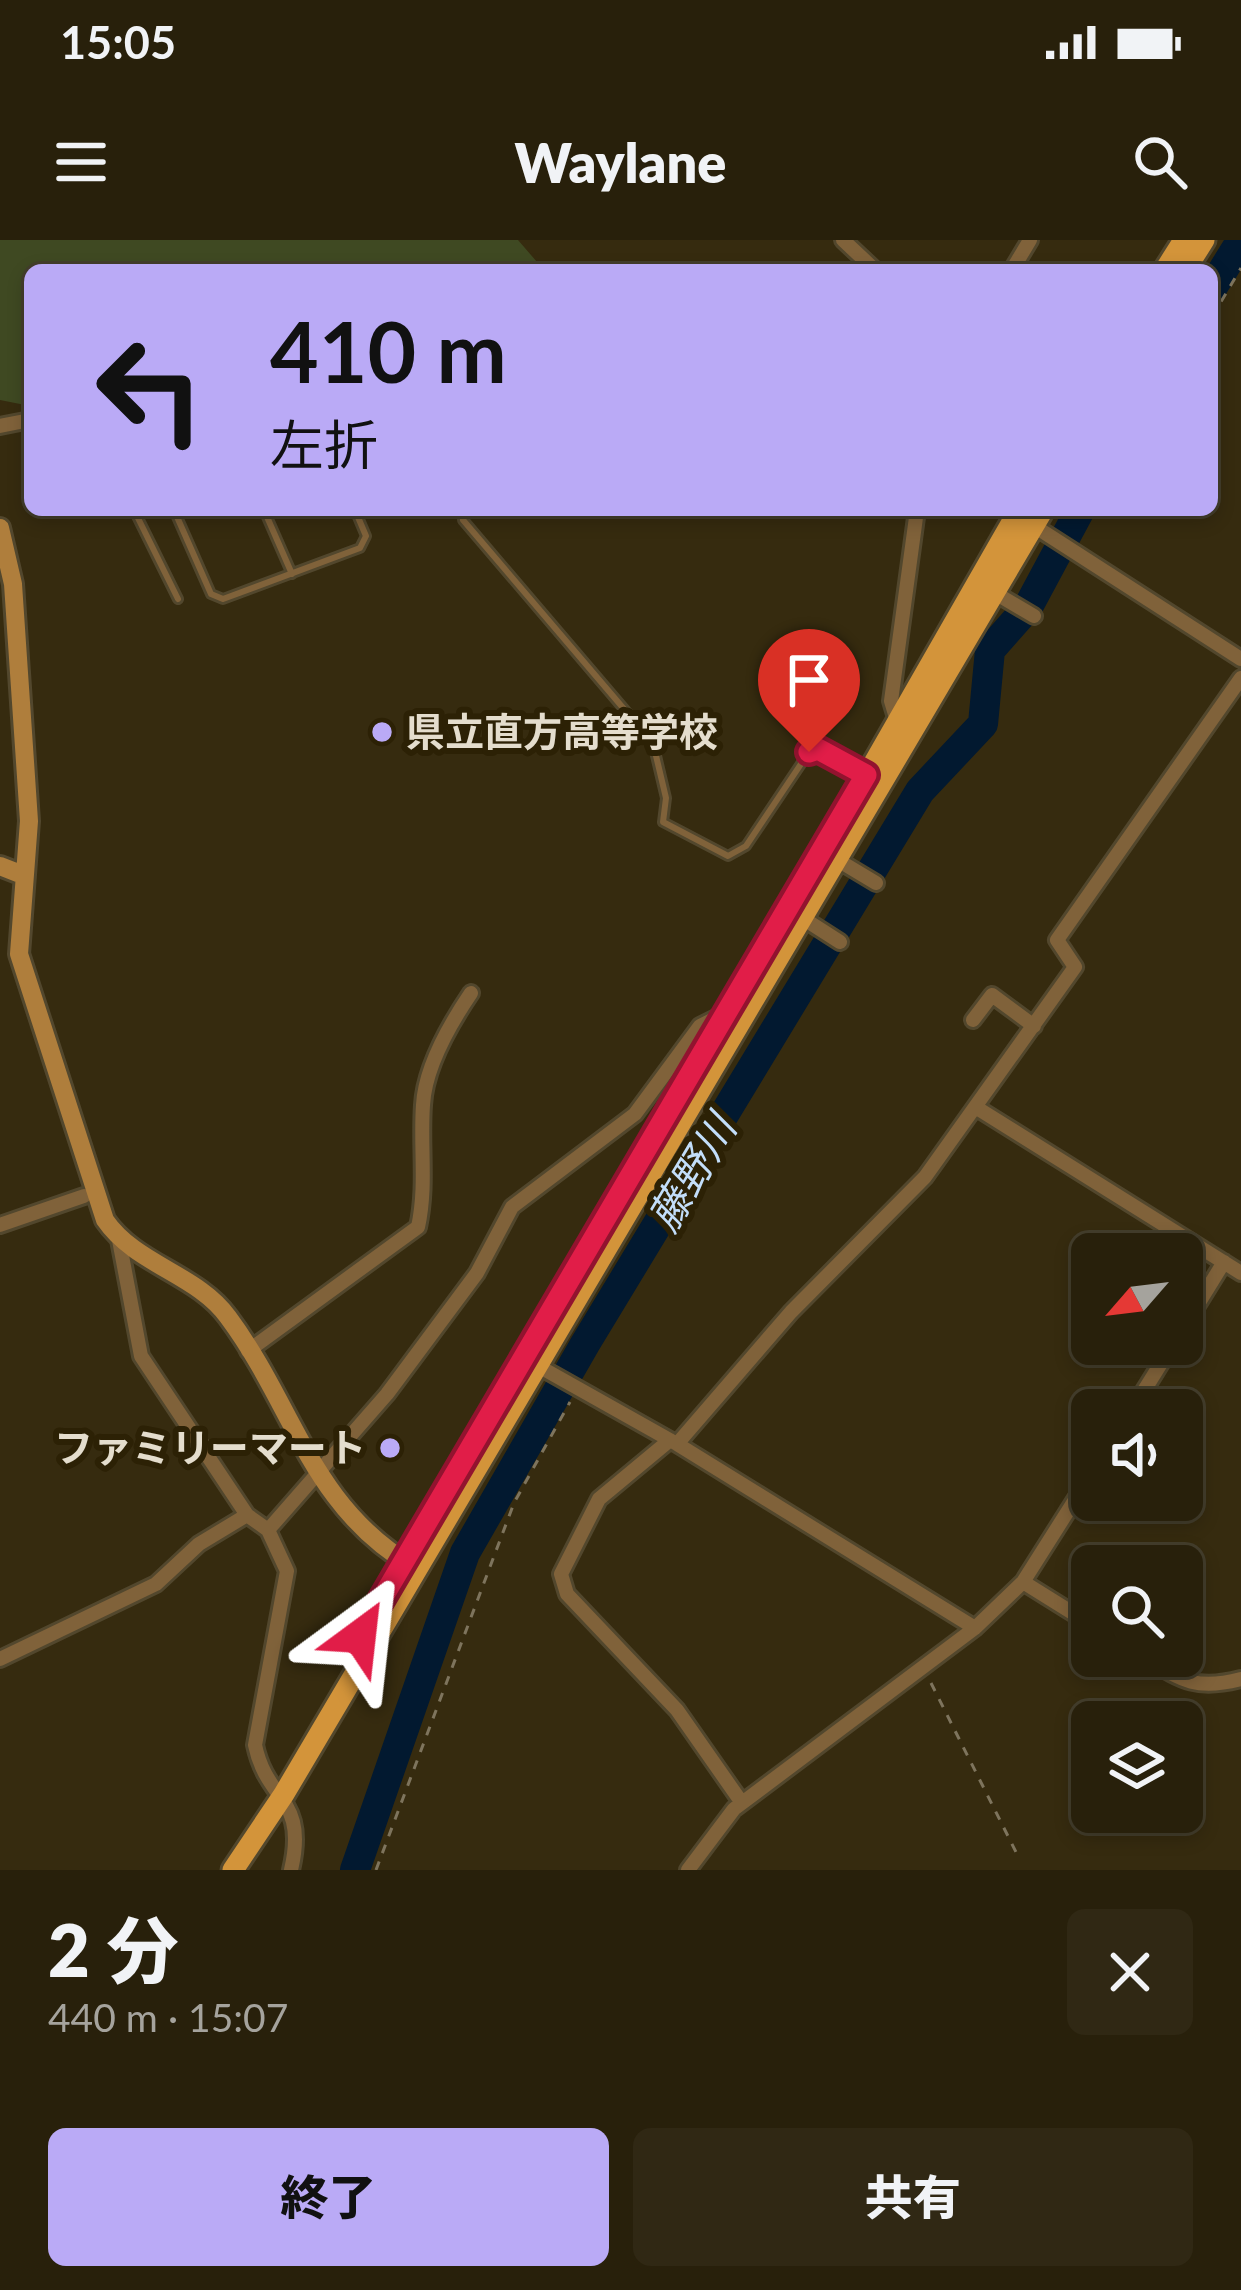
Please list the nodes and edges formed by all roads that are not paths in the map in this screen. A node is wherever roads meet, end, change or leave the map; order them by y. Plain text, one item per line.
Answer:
1 (843, 240) edge
2 (869, 264) edge
3 (137, 516) edge
4 (177, 516) edge
5 (267, 516) edge
6 (358, 516) edge
7 (915, 516) edge
8 (1027, 517) edge
9 (463, 520) dead end
10 (0, 528) edge
11 (292, 574) junction
12 (995, 593) junction
13 (178, 599) dead end
14 (1034, 616) dead end
15 (1241, 659) edge
16 (1241, 678) edge
17 (897, 721) junction
18 (873, 778) junction
19 (836, 859) junction
20 (0, 866) edge
21 (23, 875) junction
22 (876, 884) dead end
23 (802, 917) junction
24 (840, 942) dead end
25 (471, 993) dead end
26 (734, 1017) junction
27 (973, 1020) dead end
28 (1034, 1026) junction
29 (977, 1108) junction
30 (84, 1196) dead end
31 (0, 1225) edge
32 (119, 1240) junction
33 (1224, 1262) junction
34 (1241, 1273) edge
35 (1203, 1296) edge
36 (248, 1351) junction
37 (532, 1362) junction
38 (674, 1442) junction
39 (318, 1475) junction
40 (1071, 1506) edge
41 (247, 1515) junction
42 (268, 1530) junction
43 (408, 1564) junction
44 (1023, 1582) junction
45 (1071, 1612) edge
46 (975, 1628) junction
47 (0, 1659) edge
48 (1175, 1677) edge
49 (1241, 1679) edge
50 (279, 1790) junction
51 (742, 1803) junction
52 (218, 1870) edge
53 (233, 1870) edge
54 (291, 1870) edge
55 (688, 1870) edge

1 - 2 street
3 - 13 lane
4 - 11 lane
5 - 11 lane
6 - 11 lane
7 - 17 street
8 - 12 main road
8 - 15 street
8 - 17 main road
9 - 18 lane
10 - 21 street
12 - 14 street
12 - 18 main road
16 - 28 street
17 - 18 main road
18 - 19 main road
18 - 26 main road
19 - 22 street
19 - 23 main road
20 - 21 street
21 - 32 street
23 - 24 street
23 - 26 main road
25 - 36 street
26 - 37 main road
26 - 39 street
27 - 28 street
28 - 29 street
29 - 33 street
29 - 38 street
30 - 31 street
32 - 36 street
32 - 41 street
33 - 34 street
33 - 35 street
36 - 39 street
37 - 38 street
37 - 43 main road
38 - 46 street
38 - 51 street
39 - 42 street
39 - 43 street
40 - 44 street
41 - 42 street
41 - 47 street
42 - 50 street
43 - 50 main road
44 - 45 street
44 - 46 street
46 - 51 street
48 - 49 street
50 - 52 main road
50 - 53 main road
50 - 54 street
51 - 55 street

